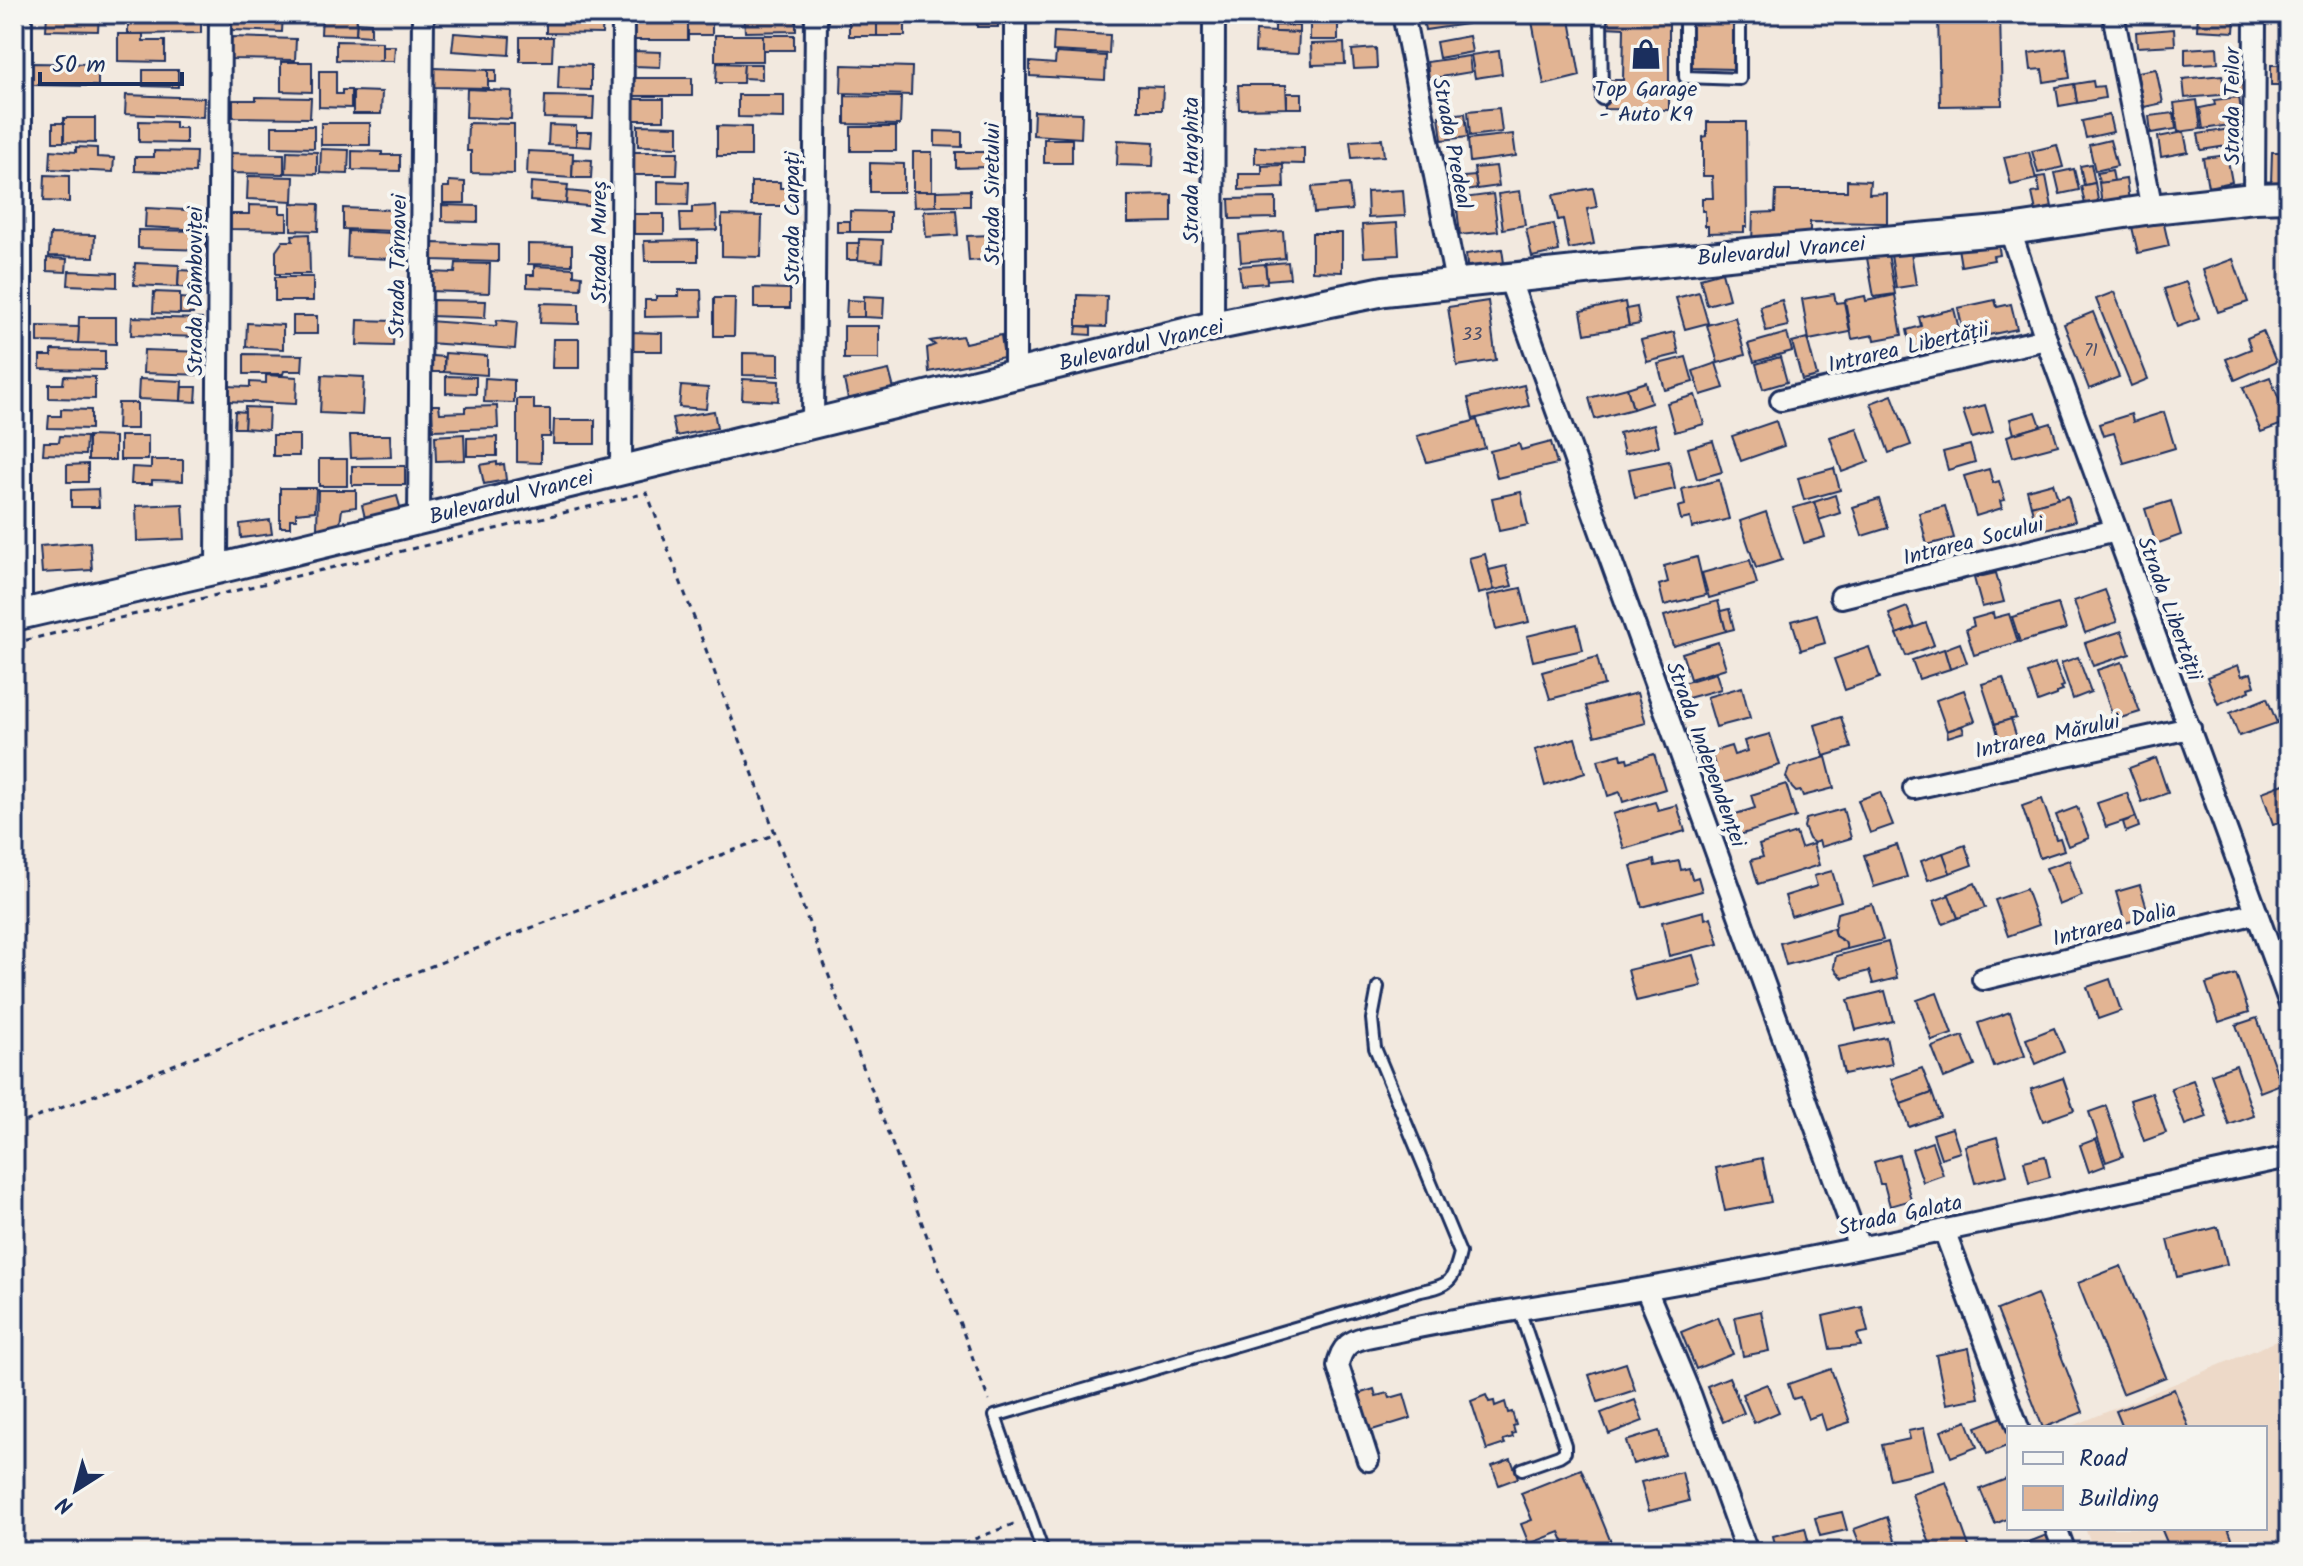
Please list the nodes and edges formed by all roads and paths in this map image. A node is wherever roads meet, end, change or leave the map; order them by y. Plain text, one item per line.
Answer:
1 (21, 14) edge
2 (220, 14) edge
3 (423, 14) edge
4 (623, 14) edge
5 (816, 14) edge
6 (1015, 14) edge
7 (1214, 14) edge
8 (1403, 14) edge
9 (1601, 14) edge
10 (1685, 14) edge
11 (1740, 14) edge
12 (2113, 14) edge
13 (2255, 14) edge
14 (1602, 99) dead end
15 (2289, 197) edge
16 (2254, 198) junction
17 (2152, 209) junction
18 (2010, 230) junction
19 (1509, 278) junction
20 (1456, 282) junction
21 (1213, 326) junction
22 (2046, 339) junction
23 (1015, 374) junction
24 (1781, 400) dead end
25 (813, 423) junction
26 (621, 470) junction
27 (419, 519) junction
28 (2116, 530) junction
29 (217, 569) junction
30 (1841, 597) dead end
31 (18, 615) edge
32 (14, 643) edge
33 (2190, 728) junction
34 (1914, 788) dead end
35 (776, 834) junction
36 (2257, 913) junction
37 (1983, 979) dead end
38 (1378, 987) dead end
39 (2289, 1001) edge
40 (14, 1126) edge
41 (2289, 1157) edge
42 (1944, 1230) junction
43 (1859, 1247) junction
44 (1646, 1289) junction
45 (1519, 1309) junction
46 (995, 1416) junction
47 (2017, 1426) edge
48 (1368, 1460) dead end
49 (1522, 1469) dead end
50 (1031, 1517) junction
51 (2057, 1530) edge
52 (941, 1552) edge
53 (1043, 1552) edge
54 (1747, 1552) edge
55 (2065, 1552) edge

1 - 31 street
2 - 29 street, Strada Dâmboviței
3 - 27 street, Strada Târnavei
4 - 26 street, Strada Mureș
5 - 25 street, Strada Carpați
6 - 23 street, Strada Siretului
7 - 21 street, Strada Harghita
8 - 20 street, Strada Predeal
9 - 14 lane
10 - 11 lane
12 - 17 street
13 - 16 street, Strada Teilor
15 - 16 street, Bulevardul Vrancei
16 - 17 street, Bulevardul Vrancei
17 - 18 street, Bulevardul Vrancei
18 - 19 street, Bulevardul Vrancei
18 - 22 street, Strada Libertății
19 - 20 street, Bulevardul Vrancei
19 - 43 street, Strada Independenței
20 - 21 street, Bulevardul Vrancei
21 - 23 street, Bulevardul Vrancei
22 - 24 street, Intrarea Libertății
22 - 28 street, Strada Libertății
23 - 25 street, Bulevardul Vrancei
25 - 26 street, Bulevardul Vrancei
26 - 27 street, Bulevardul Vrancei
27 - 29 street, Bulevardul Vrancei
28 - 30 street, Intrarea Socului
28 - 33 street, Strada Libertății
29 - 31 street, Bulevardul Vrancei
32 - 35 path
33 - 34 street, Intrarea Mărului
33 - 36 street, Strada Libertății
35 - 40 path
35 - 46 path
36 - 37 street, Intrarea Dalia
36 - 39 street, Strada Libertății
38 - 46 lane
41 - 42 street, Strada Galata
42 - 43 street, Strada Galata
42 - 47 street
43 - 44 street, Strada Galata
44 - 45 street, Strada Galata
44 - 54 street
45 - 48 street, Strada Galata
45 - 49 lane
46 - 50 lane
50 - 52 path
50 - 53 lane
51 - 55 street

